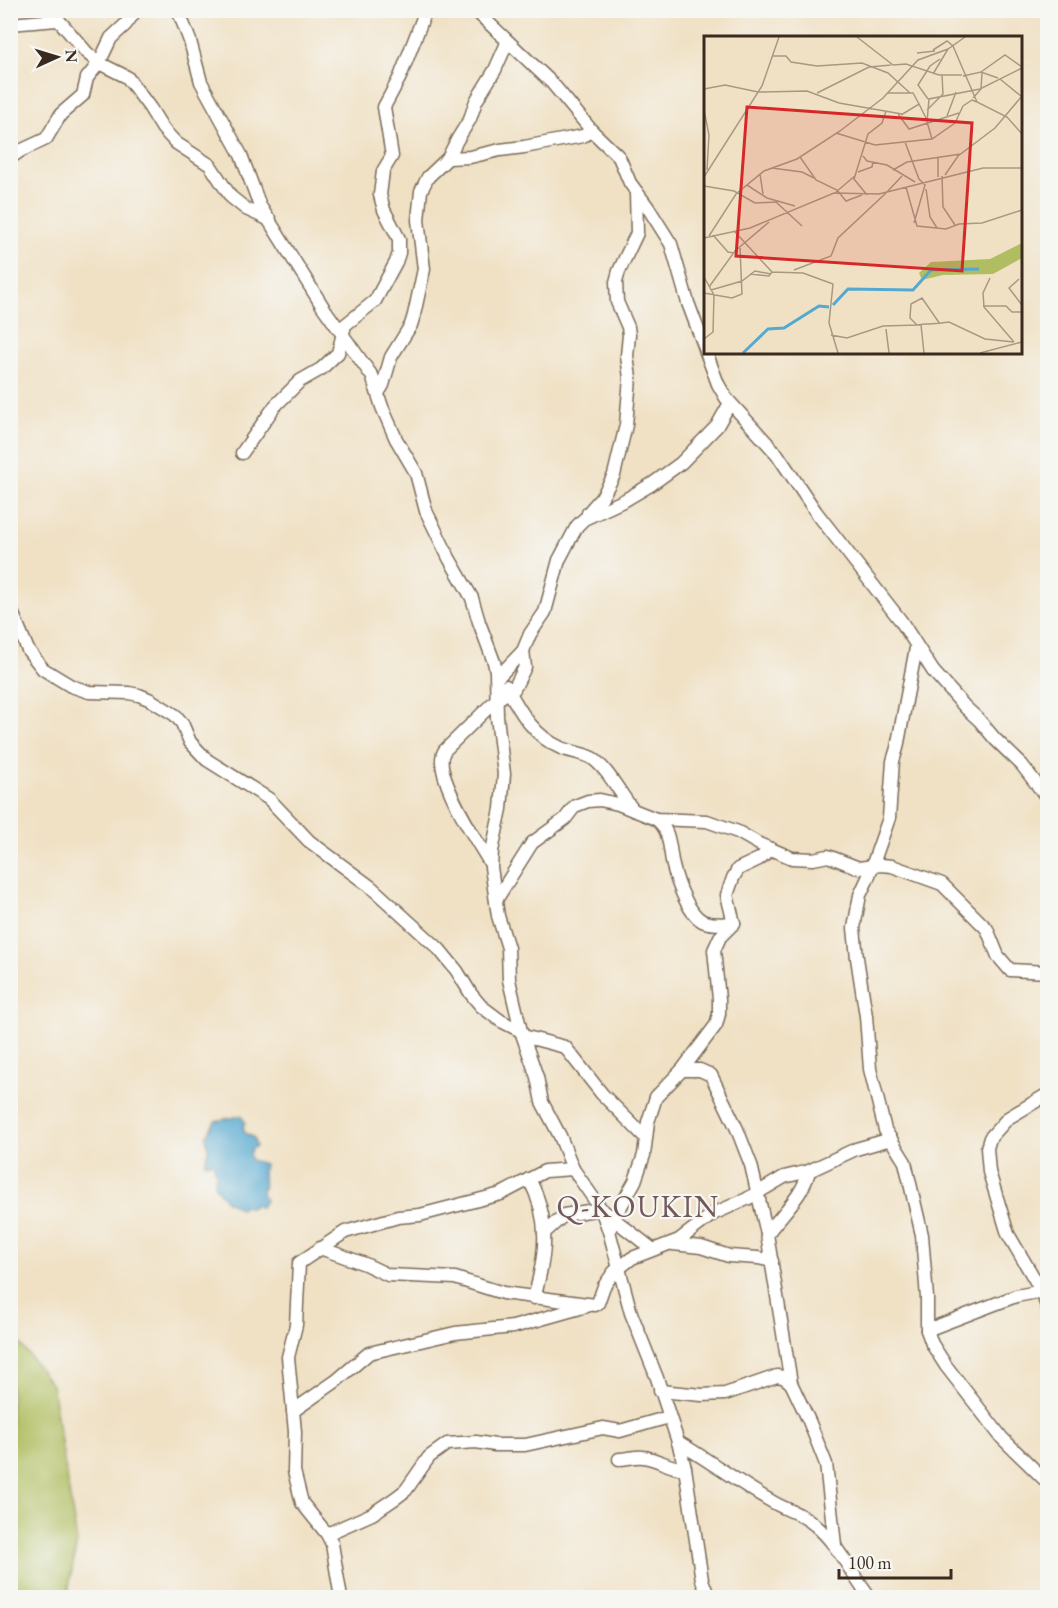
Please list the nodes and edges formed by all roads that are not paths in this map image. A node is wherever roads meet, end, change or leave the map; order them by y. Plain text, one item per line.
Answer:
1 (136, 10) edge
2 (178, 10) edge
3 (426, 10) edge
4 (475, 10) edge
5 (53, 15) edge
6 (10, 24) edge
7 (507, 43) junction
8 (99, 63) junction
9 (592, 130) junction
10 (10, 158) edge
11 (448, 158) junction
12 (635, 191) junction
13 (270, 220) junction
14 (420, 227) junction
15 (400, 249) junction
16 (343, 336) junction
17 (704, 347) edge
18 (707, 354) edge
19 (378, 393) junction
20 (730, 403) junction
21 (242, 453) dead end
22 (584, 519) junction
23 (10, 607) edge
24 (916, 648) junction
25 (523, 651) junction
26 (498, 673) junction
27 (510, 693) junction
28 (496, 700) junction
29 (1047, 799) edge
30 (634, 811) junction
31 (656, 819) junction
32 (771, 849) junction
33 (491, 864) junction
34 (872, 867) junction
35 (496, 900) junction
36 (734, 922) junction
37 (1047, 972) edge
38 (522, 1034) junction
39 (682, 1070) junction
40 (1047, 1094) edge
41 (645, 1137) junction
42 (891, 1139) junction
43 (573, 1169) junction
44 (809, 1171) junction
45 (529, 1179) junction
46 (758, 1193) junction
47 (601, 1209) junction
48 (614, 1219) junction
49 (609, 1231) junction
50 (544, 1233) junction
51 (767, 1234) junction
52 (671, 1244) junction
53 (320, 1248) junction
54 (652, 1249) junction
55 (772, 1261) junction
56 (618, 1268) junction
57 (1044, 1290) edge
58 (534, 1298) junction
59 (588, 1306) junction
60 (1047, 1309) edge
61 (927, 1330) junction
62 (791, 1383) junction
63 (660, 1390) junction
64 (292, 1411) junction
65 (669, 1417) junction
66 (678, 1442) junction
67 (619, 1459) dead end
68 (684, 1468) junction
69 (1047, 1483) edge
70 (327, 1534) junction
71 (836, 1545) junction
72 (341, 1598) edge
73 (709, 1598) edge
74 (870, 1598) edge

1 - 8 street
2 - 13 street
3 - 15 street
4 - 7 street
5 - 6 street
5 - 8 street
7 - 9 street
7 - 11 street
8 - 10 street
8 - 13 street
9 - 11 street
9 - 12 street
11 - 14 street
12 - 17 street
12 - 22 street
13 - 16 street
14 - 15 street
14 - 19 street
15 - 16 street
16 - 19 street
16 - 21 street
18 - 20 street
19 - 26 street
20 - 22 street
20 - 24 street
22 - 25 street
23 - 38 street
24 - 29 street
24 - 34 street
25 - 26 street
25 - 27 street
26 - 27 street
26 - 28 street
27 - 28 street
27 - 30 street
28 - 33 street
28 - 33 street
30 - 31 street
30 - 35 street
31 - 32 street
31 - 36 street
32 - 34 street
32 - 36 street
33 - 35 street
34 - 37 street
34 - 42 street
35 - 38 street
36 - 39 street
38 - 41 street
38 - 43 street
39 - 41 street
39 - 46 street
40 - 57 street
41 - 48 street
42 - 44 street
42 - 61 street
43 - 45 street
43 - 47 street
44 - 46 street
44 - 51 street
45 - 50 street
45 - 53 street
46 - 51 street
46 - 52 street
47 - 48 street
47 - 49 street
47 - 50 street
48 - 49 street
48 - 54 street
49 - 56 street
50 - 58 street
51 - 55 street
52 - 54 street
52 - 55 street
53 - 58 street
53 - 64 street
54 - 56 street
55 - 62 street
56 - 59 street
56 - 63 street
57 - 60 street
57 - 61 street
58 - 59 street
59 - 64 street
61 - 69 street
62 - 63 street
62 - 71 street
63 - 65 street
64 - 70 street
65 - 66 street
65 - 70 street
66 - 68 street
66 - 71 street
67 - 68 street
68 - 73 street
70 - 72 street
71 - 74 street

